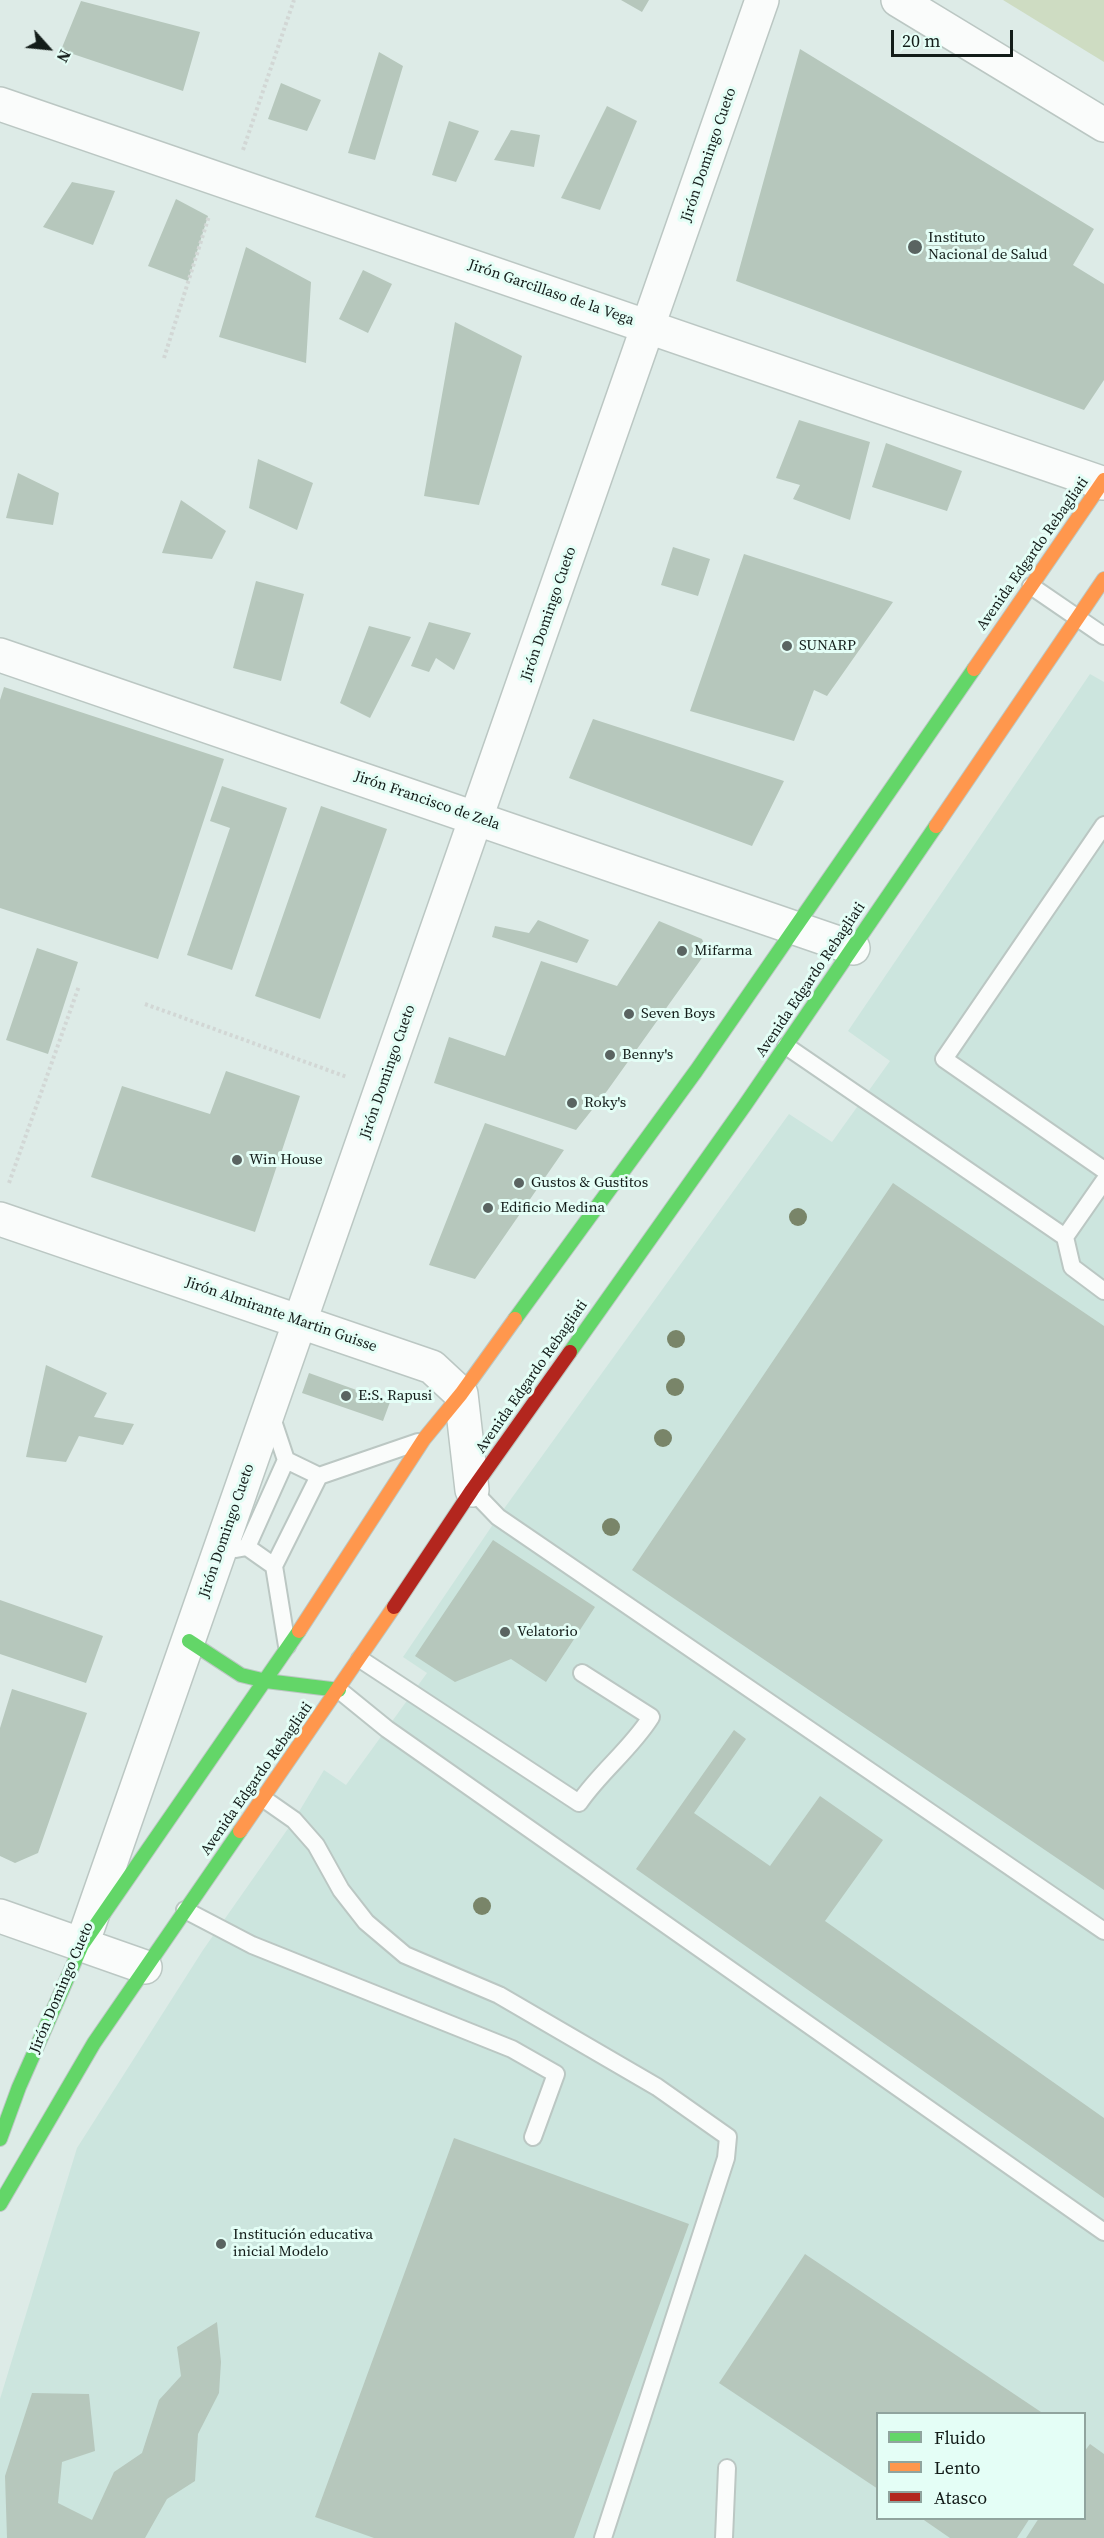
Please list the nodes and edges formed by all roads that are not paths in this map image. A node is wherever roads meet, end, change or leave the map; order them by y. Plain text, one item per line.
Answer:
1 (762, 0) edge
2 (898, 0) edge
3 (0, 104) edge
4 (1104, 124) edge
5 (650, 327) junction
6 (1103, 481) edge
7 (1104, 579) edge
8 (1031, 586) junction
9 (1079, 619) junction
10 (1104, 636) edge
11 (0, 655) edge
12 (477, 819) junction
13 (1104, 825) edge
14 (794, 927) junction
15 (853, 948) junction
16 (786, 1046) junction
17 (1104, 1170) edge
18 (1104, 1181) edge
19 (0, 1219) edge
20 (1065, 1237) junction
21 (1104, 1291) edge
22 (300, 1322) junction
23 (461, 1394) junction
24 (269, 1412) junction
25 (424, 1439) junction
26 (286, 1460) junction
27 (319, 1476) junction
28 (472, 1490) junction
29 (233, 1549) junction
30 (274, 1566) junction
31 (189, 1641) junction
32 (288, 1649) junction
33 (360, 1659) junction
34 (582, 1673) dead end
35 (266, 1681) junction
36 (339, 1690) junction
37 (264, 1798) junction
38 (185, 1910) junction
39 (0, 1916) edge
40 (1104, 1931) edge
41 (82, 1945) junction
42 (145, 1967) junction
43 (533, 2136) dead end
44 (0, 2139) edge
45 (0, 2204) edge
46 (1104, 2232) edge
47 (727, 2468) dead end
48 (603, 2538) edge
49 (724, 2538) edge

1 - 5 street, Jirón Domingo Cueto
2 - 4 street
3 - 5 street, Jirón Garcillaso de la Vega
5 - 6 street, Jirón Garcillaso de la Vega
5 - 12 street, Jirón Domingo Cueto
6 - 8 street, Avenida Edgardo Rebagliati
7 - 9 street, Avenida Edgardo Rebagliati
8 - 9 lane
8 - 14 street, Avenida Edgardo Rebagliati
9 - 10 lane
9 - 15 street, Avenida Edgardo Rebagliati
11 - 12 street, Jirón Francisco de Zela
12 - 14 street, Jirón Francisco de Zela
12 - 22 street, Jirón Domingo Cueto
13 - 17 lane
14 - 15 street, Jirón Francisco de Zela
14 - 23 street, Avenida Edgardo Rebagliati
15 - 16 street, Avenida Edgardo Rebagliati
16 - 20 lane
16 - 28 street, Avenida Edgardo Rebagliati
18 - 20 lane
19 - 22 street, Jirón Almirante Martin Guisse
20 - 21 lane
22 - 23 street, Jirón Almirante Martin Guisse
22 - 24 street, Jirón Domingo Cueto
23 - 25 street, Avenida Edgardo Rebagliati
23 - 28 street
24 - 26 lane
24 - 29 street, Jirón Domingo Cueto
25 - 27 lane
25 - 32 street, Avenida Edgardo Rebagliati
26 - 27 lane
26 - 29 lane
27 - 30 lane
28 - 33 street, Avenida Edgardo Rebagliati
28 - 40 lane
29 - 30 lane
29 - 31 street, Jirón Domingo Cueto
30 - 32 lane
31 - 35 street
31 - 41 street, Jirón Domingo Cueto
32 - 35 street, Avenida Edgardo Rebagliati
33 - 34 lane
33 - 36 street, Avenida Edgardo Rebagliati
35 - 36 street
35 - 41 street, Avenida Edgardo Rebagliati
36 - 37 street, Avenida Edgardo Rebagliati
36 - 46 lane
37 - 38 street, Avenida Edgardo Rebagliati
37 - 48 lane
38 - 42 street, Avenida Edgardo Rebagliati
38 - 43 lane
39 - 41 street
41 - 42 street
41 - 44 street, Jirón Domingo Cueto
42 - 45 street, Avenida Edgardo Rebagliati
47 - 49 lane

